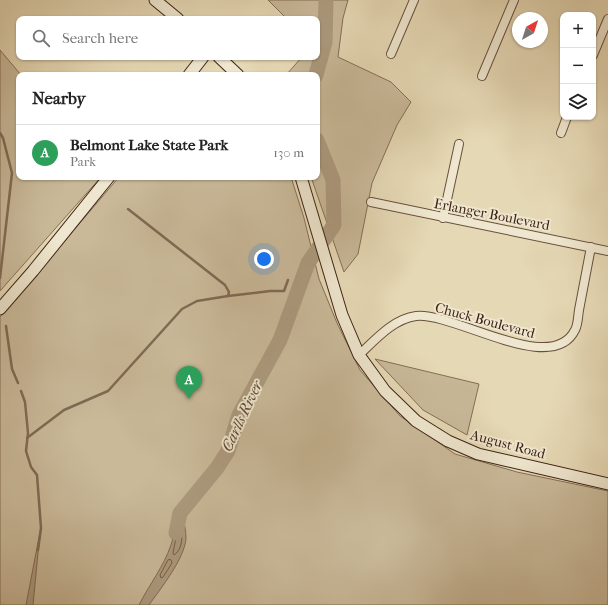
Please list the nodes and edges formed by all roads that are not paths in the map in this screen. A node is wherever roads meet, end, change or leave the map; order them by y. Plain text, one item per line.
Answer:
1 (155, 0) edge
2 (414, 0) edge
3 (514, 0) edge
4 (174, 16) edge
5 (608, 19) edge
6 (596, 48) edge
7 (391, 54) dead end
8 (201, 60) edge
9 (222, 60) edge
10 (191, 72) edge
11 (235, 72) edge
12 (482, 76) dead end
13 (566, 120) edge
14 (561, 133) dead end
15 (459, 144) dead end
16 (107, 180) edge
17 (302, 180) edge
18 (371, 202) dead end
19 (443, 218) junction
20 (591, 247) junction
21 (608, 251) edge
22 (0, 309) edge
23 (358, 355) junction
24 (608, 484) edge

1 - 4 street
2 - 7 street
3 - 12 street
5 - 6 street
8 - 10 street
9 - 11 street
13 - 14 street
15 - 19 street
16 - 22 street
17 - 23 street, August Road
18 - 19 street, Erlanger Boulevard
19 - 20 street, Erlanger Boulevard
20 - 21 street, Erlanger Boulevard
20 - 23 street, Chuck Boulevard
23 - 24 street, August Road

